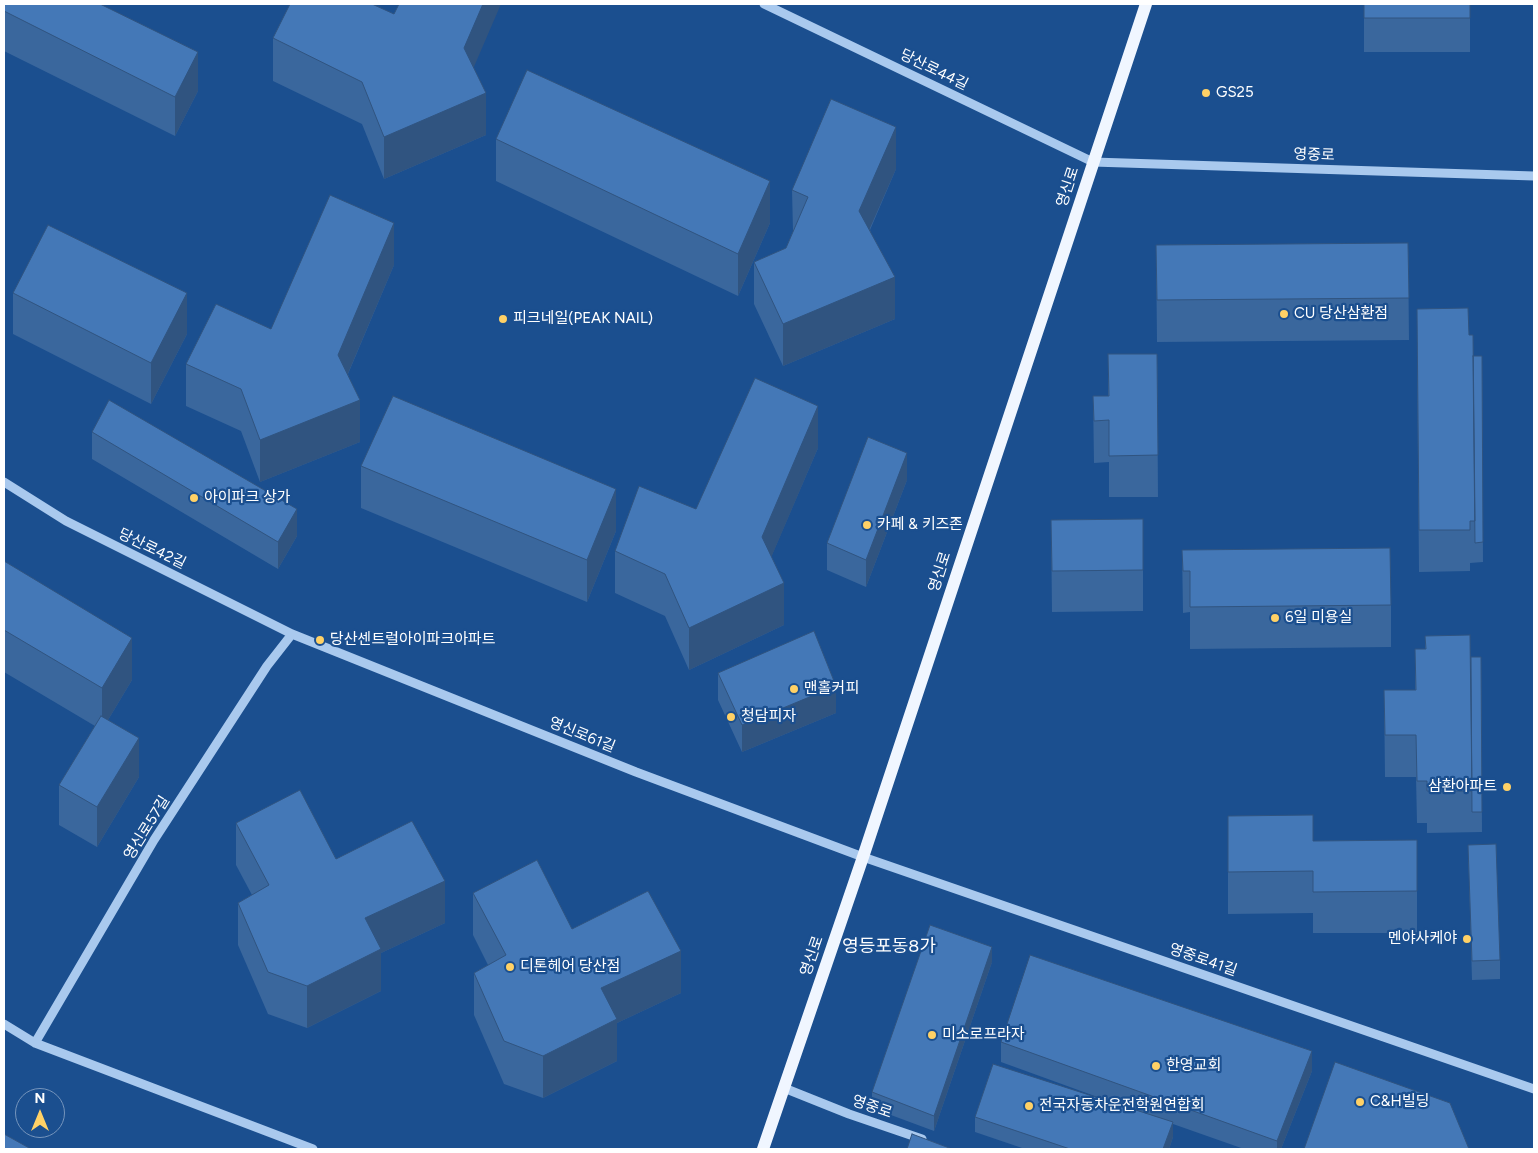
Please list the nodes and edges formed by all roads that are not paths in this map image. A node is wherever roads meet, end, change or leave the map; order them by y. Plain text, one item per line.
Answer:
1 (764, 4) edge
2 (1146, 4) edge
3 (1093, 162) junction
4 (1534, 176) edge
5 (4, 482) edge
6 (292, 634) junction
7 (863, 857) junction
8 (4, 1024) edge
9 (35, 1043) junction
10 (784, 1088) junction
11 (1534, 1089) edge
12 (932, 1143) edge
13 (313, 1149) edge
14 (763, 1149) edge

1 - 3 street, 당산로44길
2 - 3 main road, 영신로
3 - 4 street, 영중로
3 - 7 main road, 영신로
5 - 6 street, 당산로42길
6 - 7 street, 영신로61길
6 - 9 street, 영신로57길
7 - 10 main road, 영신로
7 - 11 street, 영중로41길
8 - 9 street
9 - 13 street
10 - 12 street, 영중로
10 - 14 main road, 영신로

